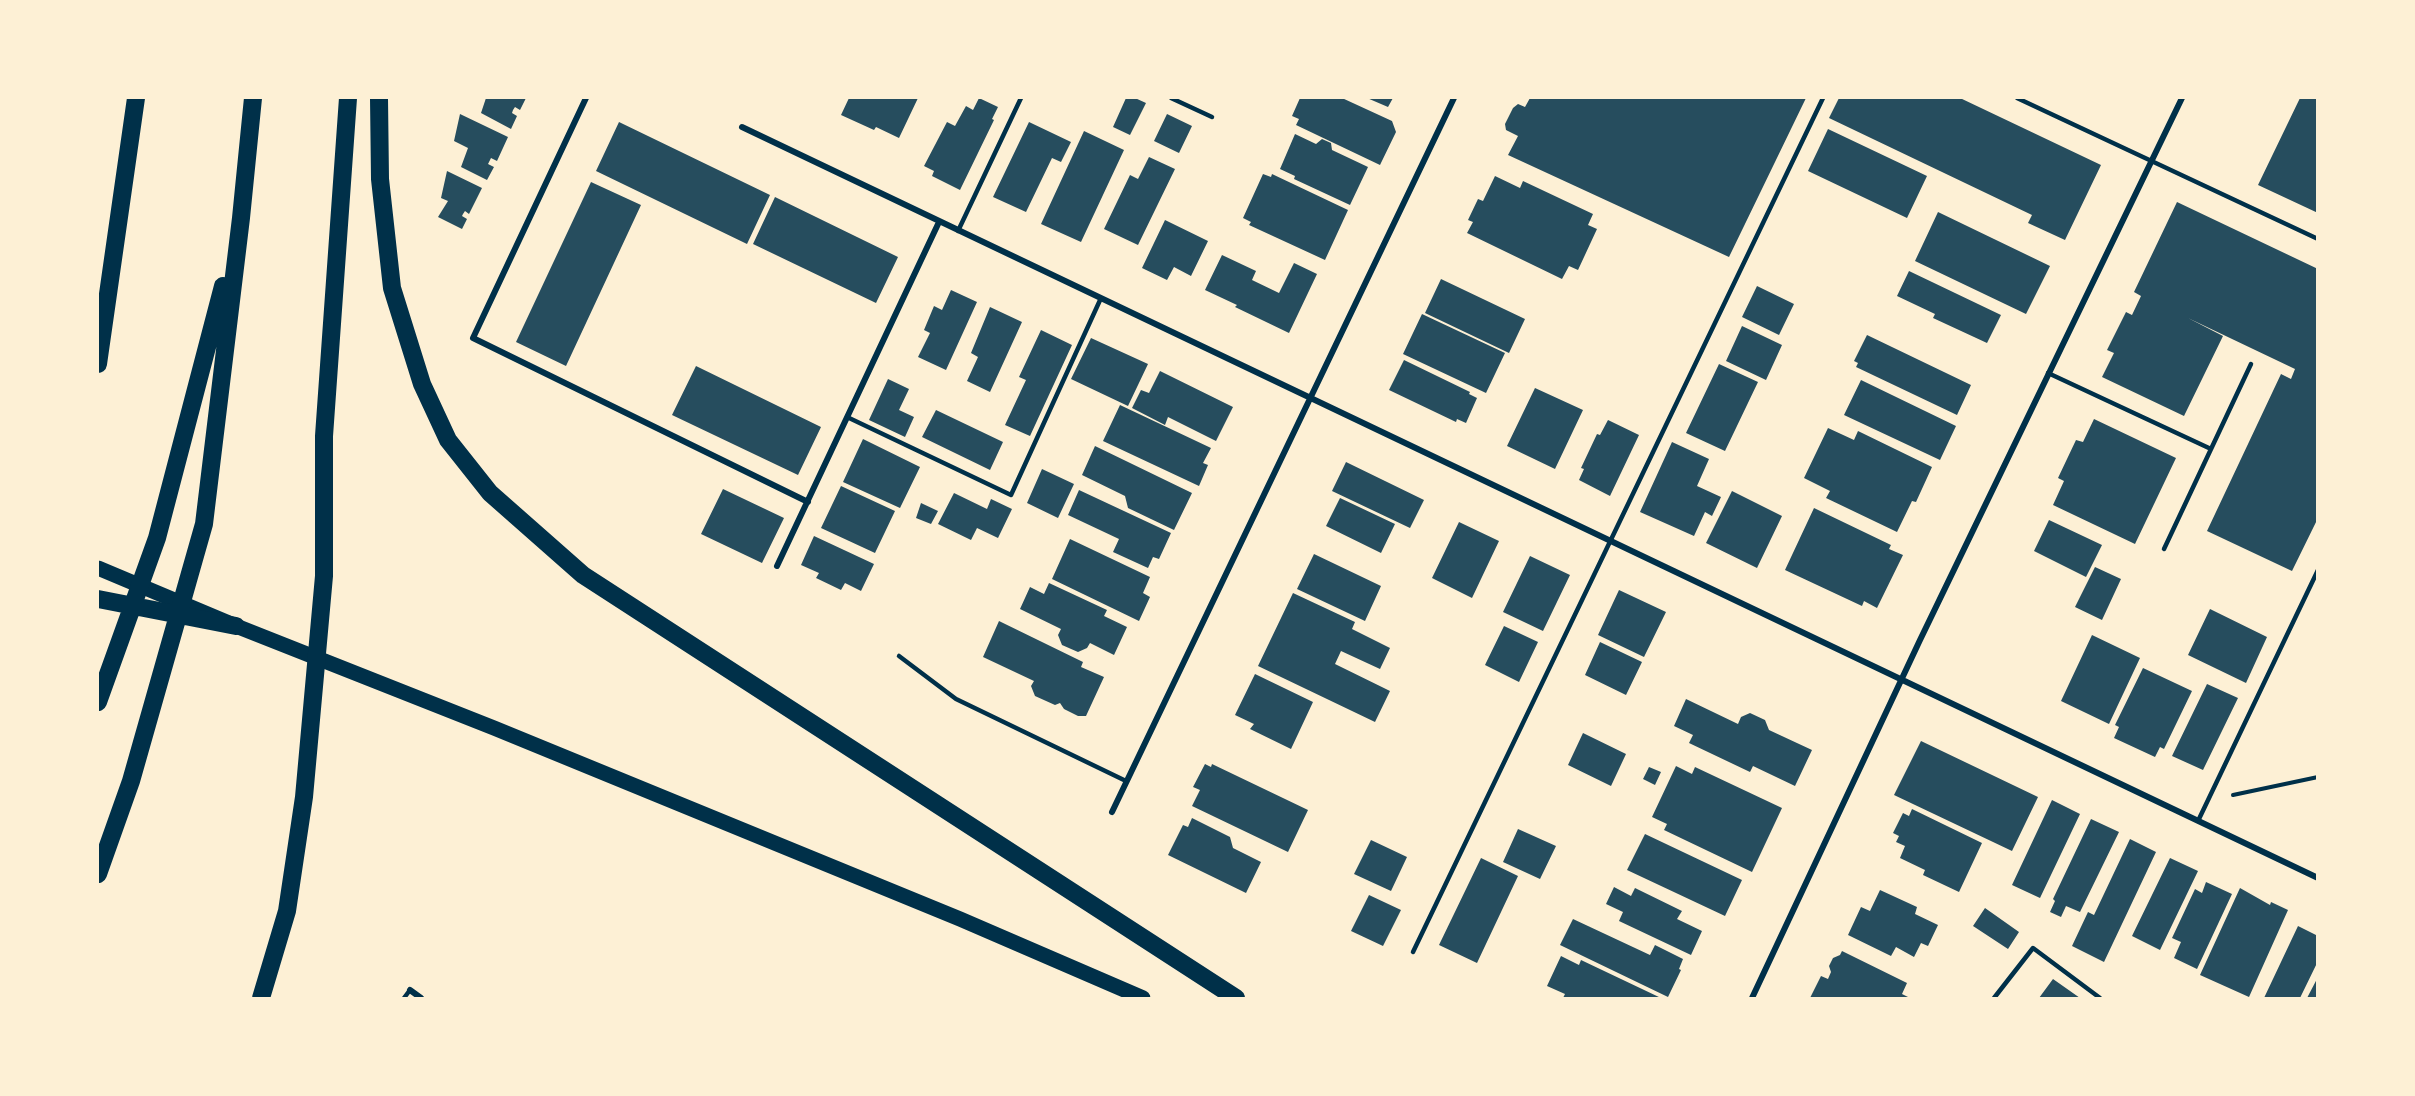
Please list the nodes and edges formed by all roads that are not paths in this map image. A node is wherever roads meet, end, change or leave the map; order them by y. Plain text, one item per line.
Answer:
1 (136, 98) edge
2 (253, 98) edge
3 (348, 98) edge
4 (379, 98) edge
5 (586, 98) edge
6 (1022, 98) edge
7 (1171, 98) edge
8 (1454, 98) edge
9 (1823, 98) edge
10 (2017, 98) edge
11 (2182, 98) edge
12 (1212, 117) dead end
13 (742, 128) dead end
14 (2151, 160) junction
15 (241, 218) junction
16 (939, 222) junction
17 (958, 231) junction
18 (2318, 239) edge
19 (1101, 298) junction
20 (98, 364) edge
21 (2251, 364) dead end
22 (2048, 373) junction
23 (1310, 398) junction
24 (847, 417) junction
25 (2211, 449) junction
26 (808, 502) junction
27 (1611, 541) junction
28 (2164, 549) dead end
29 (777, 566) dead end
30 (98, 568) edge
31 (2318, 570) edge
32 (98, 598) edge
33 (236, 626) junction
34 (899, 656) dead end
35 (1901, 680) junction
36 (98, 702) edge
37 (1126, 781) junction
38 (1112, 812) dead end
39 (2198, 821) junction
40 (98, 874) edge
41 (2318, 878) edge
42 (1413, 952) dead end
43 (410, 990) joint
44 (261, 999) edge
45 (404, 999) edge
46 (421, 999) edge
47 (1143, 999) edge
48 (1236, 999) edge
49 (1752, 999) edge
50 (1994, 999) edge
51 (2100, 999) edge

1 - 20 highway
2 - 15 highway
3 - 44 highway
4 - 48 highway
5 - 26 street
6 - 17 lane
7 - 12 lane
8 - 23 street
9 - 27 lane
10 - 14 lane
11 - 14 street
13 - 16 street
14 - 18 lane
14 - 22 street
15 - 36 highway
15 - 40 highway
16 - 17 street
16 - 24 street
17 - 19 street
19 - 23 street
19 - 24 lane
21 - 25 lane
22 - 25 lane
22 - 35 street
23 - 27 street
23 - 37 street
24 - 26 street
25 - 28 lane
26 - 29 street
27 - 35 street
27 - 42 lane
30 - 33 main road
31 - 39 lane
32 - 33 highway
33 - 47 main road
34 - 37 lane
35 - 39 street
35 - 49 street
37 - 38 street
39 - 41 street
43 - 45 lane
43 - 46 street
50 - 51 lane

